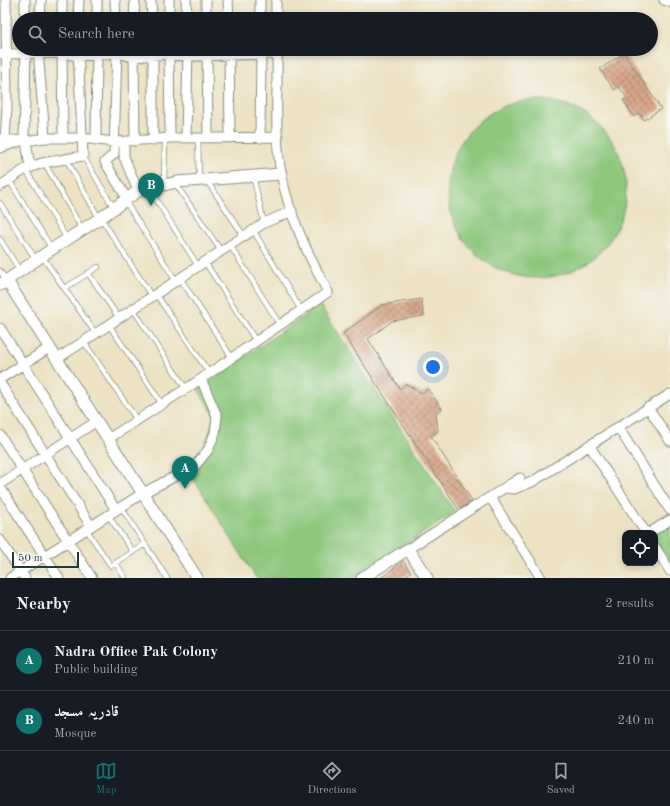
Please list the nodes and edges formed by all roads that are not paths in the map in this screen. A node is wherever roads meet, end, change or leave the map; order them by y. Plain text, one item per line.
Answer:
1 (6, 0) edge
2 (25, 0) edge
3 (41, 0) edge
4 (62, 0) edge
5 (78, 0) edge
6 (97, 0) edge
7 (115, 0) edge
8 (135, 0) edge
9 (151, 0) edge
10 (169, 0) edge
11 (186, 0) edge
12 (206, 0) edge
13 (228, 0) edge
14 (260, 0) edge
15 (276, 0) edge
16 (664, 0) edge
17 (670, 2) edge
18 (25, 12) edge
19 (40, 12) edge
20 (62, 12) edge
21 (78, 12) edge
22 (97, 12) edge
23 (116, 12) edge
24 (134, 12) edge
25 (152, 12) edge
26 (169, 12) edge
27 (187, 12) edge
28 (206, 12) edge
29 (229, 12) edge
30 (260, 12) edge
31 (276, 12) edge
32 (3, 54) edge
33 (26, 56) edge
34 (38, 56) edge
35 (62, 56) edge
36 (78, 56) edge
37 (97, 56) edge
38 (117, 56) edge
39 (134, 56) edge
40 (153, 56) edge
41 (169, 56) edge
42 (189, 56) edge
43 (207, 56) edge
44 (229, 56) edge
45 (261, 56) edge
46 (277, 56) edge
47 (278, 137) junction
48 (45, 138) junction
49 (62, 138) junction
50 (81, 138) junction
51 (167, 138) junction
52 (186, 138) junction
53 (198, 138) junction
54 (208, 138) junction
55 (230, 138) junction
56 (260, 138) junction
57 (2, 139) edge
58 (25, 140) junction
59 (96, 140) junction
60 (153, 140) junction
61 (135, 141) junction
62 (114, 142) junction
63 (124, 142) junction
64 (0, 148) edge
65 (83, 156) junction
66 (66, 159) junction
67 (44, 162) junction
68 (28, 168) junction
69 (282, 174) junction
70 (253, 176) junction
71 (9, 180) junction
72 (203, 180) junction
73 (170, 183) junction
74 (0, 186) edge
75 (149, 188) junction
76 (138, 191) junction
77 (126, 200) junction
78 (0, 203) edge
79 (114, 209) junction
80 (292, 211) junction
81 (100, 219) junction
82 (264, 223) junction
83 (82, 230) junction
84 (253, 230) junction
85 (244, 236) junction
86 (0, 239) edge
87 (67, 239) junction
88 (230, 245) junction
89 (52, 249) junction
90 (221, 251) junction
91 (39, 258) junction
92 (201, 264) junction
93 (98, 267) dead end
94 (0, 271) edge
95 (20, 272) junction
96 (88, 273) junction
97 (178, 280) junction
98 (3, 283) edge
99 (65, 288) junction
100 (154, 296) junction
101 (133, 309) junction
102 (301, 310) junction
103 (119, 319) junction
104 (110, 325) junction
105 (280, 325) junction
106 (0, 328) edge
107 (96, 334) junction
108 (256, 341) junction
109 (84, 342) junction
110 (49, 348) junction
111 (232, 358) junction
112 (57, 359) junction
113 (24, 364) junction
114 (209, 373) junction
115 (0, 379) edge
116 (201, 379) junction
117 (0, 383) edge
118 (186, 389) junction
119 (670, 394) edge
120 (162, 404) junction
121 (648, 407) junction
122 (137, 420) junction
123 (97, 421) junction
124 (618, 427) junction
125 (0, 435) edge
126 (71, 438) junction
127 (108, 439) junction
128 (670, 441) edge
129 (589, 445) junction
130 (45, 454) junction
131 (22, 469) junction
132 (520, 478) dead end
133 (0, 485) edge
134 (505, 488) junction
135 (143, 493) junction
136 (490, 497) junction
137 (119, 508) junction
138 (670, 510) edge
139 (108, 515) junction
140 (670, 520) edge
141 (89, 528) junction
142 (644, 530) edge
143 (655, 530) edge
144 (0, 540) edge
145 (68, 541) junction
146 (145, 544) junction
147 (408, 549) junction
148 (132, 552) junction
149 (658, 552) edge
150 (45, 556) junction
151 (116, 563) junction
152 (670, 570) edge
153 (23, 575) edge
154 (195, 577) edge
155 (10, 578) edge
156 (59, 578) edge
157 (92, 578) edge
158 (125, 578) edge
159 (167, 578) edge
160 (362, 578) edge
161 (427, 578) edge
162 (541, 578) edge

1 - 32 street
2 - 18 street
3 - 19 street
4 - 20 street
5 - 21 street
6 - 22 street
7 - 23 street
8 - 24 street
9 - 25 street
10 - 26 street
11 - 27 street
12 - 28 street
13 - 29 street
14 - 30 street
15 - 31 street
16 - 17 street
32 - 57 street
33 - 58 street
34 - 48 street
35 - 49 street
36 - 50 street
37 - 59 street
38 - 62 street
39 - 61 street
40 - 60 street
41 - 51 street
42 - 52 street
43 - 54 street
44 - 55 street
45 - 56 street
46 - 47 street
47 - 56 street
47 - 69 street
48 - 49 street
48 - 58 street
49 - 50 street
50 - 59 street
50 - 65 street
51 - 52 street
51 - 60 street
51 - 73 lane
52 - 53 street
53 - 54 street
53 - 72 lane
54 - 55 street
55 - 56 street
57 - 58 street
58 - 64 street
58 - 68 street
59 - 62 street
60 - 61 street
61 - 63 street
62 - 63 street
62 - 77 street
63 - 76 street
65 - 66 street
65 - 79 lane
66 - 67 street
66 - 81 lane
67 - 68 street
67 - 83 lane
68 - 71 street
68 - 87 lane
69 - 70 street
69 - 80 street
70 - 72 street
70 - 82 lane
71 - 74 street
71 - 89 lane
72 - 73 street
72 - 85 lane
73 - 75 street
73 - 90 lane
75 - 76 street
75 - 92 lane
76 - 77 street
77 - 79 street
77 - 97 lane
78 - 91 lane
79 - 81 street
80 - 82 street
80 - 102 street
81 - 83 street
81 - 100 lane
82 - 84 street
83 - 87 street
84 - 85 street
84 - 102 lane
85 - 88 street
86 - 95 lane
87 - 89 street
88 - 90 street
88 - 105 lane
89 - 91 street
90 - 92 street
91 - 95 street
91 - 99 lane
92 - 97 street
92 - 108 lane
93 - 96 lane
94 - 98 lane
95 - 98 street
96 - 99 lane
96 - 103 lane
97 - 100 street
97 - 111 lane
98 - 110 street
99 - 107 lane
100 - 101 street
100 - 114 lane
101 - 103 street
101 - 118 lane
102 - 105 street
103 - 104 street
104 - 107 street
104 - 120 lane
105 - 108 street
106 - 113 street
107 - 109 street
108 - 111 street
109 - 112 street
109 - 122 lane
110 - 112 street
110 - 113 street
111 - 114 street
112 - 123 street
113 - 115 street
113 - 126 street
114 - 116 street
116 - 118 street
116 - 135 street
117 - 130 street
118 - 120 street
119 - 121 street
120 - 122 street
121 - 124 street
121 - 128 street
122 - 127 street
123 - 126 street
123 - 127 street
124 - 129 street
124 - 138 street
125 - 131 street
126 - 130 street
126 - 137 street
127 - 135 street
129 - 134 street
129 - 142 street
130 - 131 street
130 - 141 street
131 - 133 street
131 - 145 street
132 - 134 street
133 - 150 street
134 - 136 street
135 - 137 street
135 - 154 street
136 - 147 street
136 - 162 street
137 - 139 street
137 - 146 lane
139 - 141 street
139 - 148 lane
140 - 143 street
141 - 145 street
141 - 151 lane
144 - 153 street
145 - 150 street
145 - 157 street
146 - 148 lane
146 - 159 lane
147 - 160 street
147 - 161 street
148 - 151 lane
149 - 152 street
150 - 153 street
150 - 156 street
151 - 158 lane
153 - 155 street

